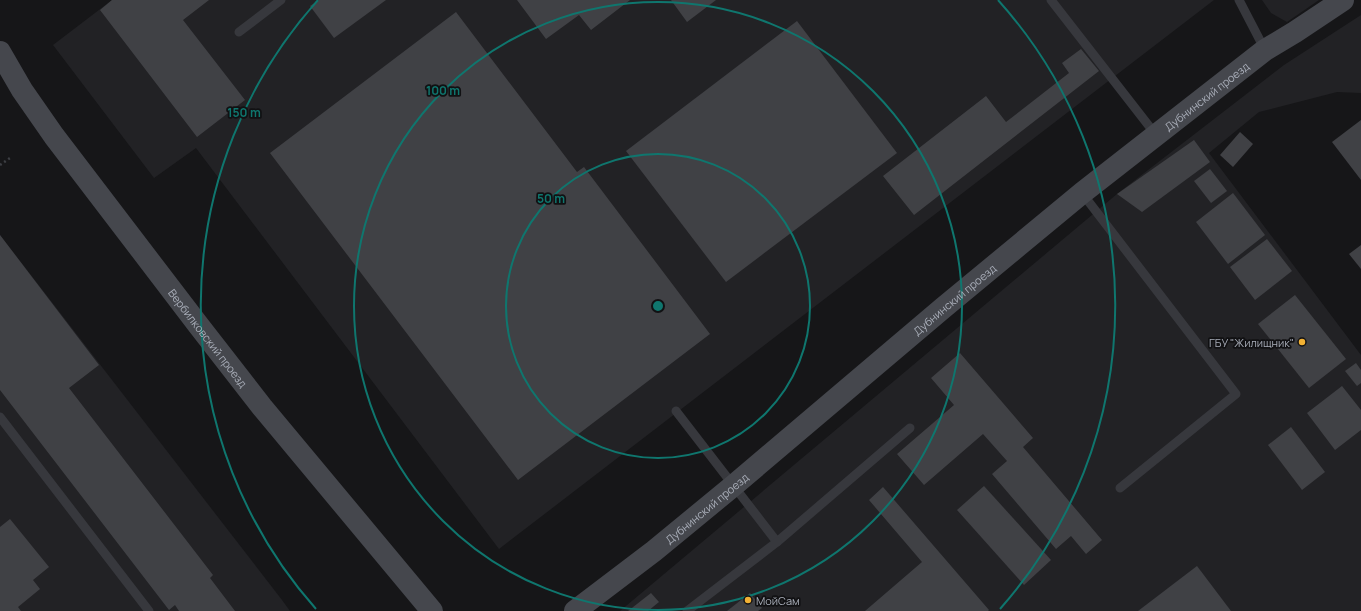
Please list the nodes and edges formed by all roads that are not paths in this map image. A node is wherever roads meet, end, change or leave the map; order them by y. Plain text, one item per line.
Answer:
1 (281, 0) edge
2 (1051, 0) edge
3 (1239, 0) edge
4 (1343, 0) edge
5 (239, 32) dead end
6 (1265, 50) junction
7 (0, 52) edge
8 (1156, 135) junction
9 (1082, 193) junction
10 (676, 411) dead end
11 (0, 417) edge
12 (910, 428) dead end
13 (733, 486) junction
14 (1120, 488) dead end
15 (777, 542) junction
16 (150, 611) edge
17 (432, 611) edge
18 (575, 611) edge
19 (687, 611) edge

1 - 5 lane
2 - 8 lane
3 - 6 lane
4 - 6 street, Дубнинский проезд
6 - 8 street, Дубнинский проезд
7 - 17 street, Вербилковский проезд
8 - 9 street, Дубнинский проезд
9 - 13 street, Дубнинский проезд
9 - 14 lane
10 - 13 lane
11 - 16 lane
12 - 15 lane
13 - 15 lane
13 - 18 street, Дубнинский проезд
15 - 19 lane

